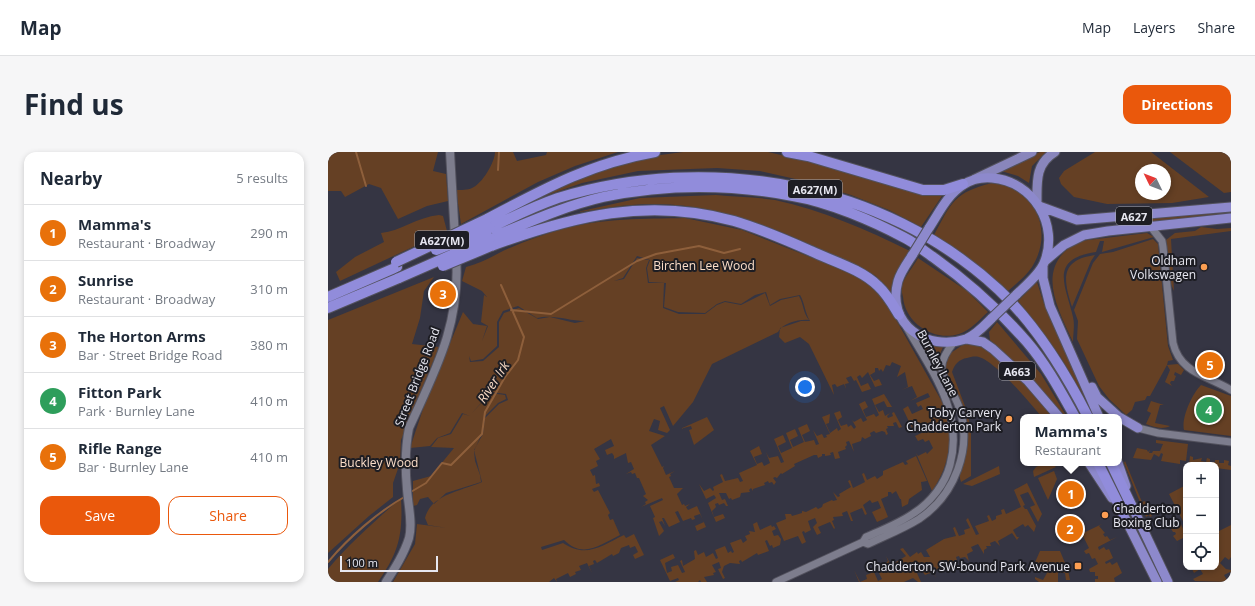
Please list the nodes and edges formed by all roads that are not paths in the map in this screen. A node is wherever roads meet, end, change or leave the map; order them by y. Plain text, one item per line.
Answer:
1 (450, 152) edge
2 (655, 152) edge
3 (787, 152) edge
4 (1032, 152) edge
5 (1055, 152) edge
6 (975, 179) junction
7 (963, 184) junction
8 (1038, 204) junction
9 (1231, 207) edge
10 (1231, 218) edge
11 (488, 223) junction
12 (1151, 227) junction
13 (491, 242) junction
14 (1044, 263) junction
15 (328, 297) edge
16 (331, 307) edge
17 (900, 317) junction
18 (967, 339) junction
19 (954, 342) junction
20 (1068, 346) junction
21 (1231, 390) edge
22 (1056, 414) edge
23 (1073, 414) edge
24 (1086, 414) edge
25 (1098, 414) edge
26 (1116, 414) edge
27 (1122, 419) edge
28 (1138, 428) joint
29 (1231, 442) edge
30 (1092, 466) edge
31 (1100, 466) edge
32 (1112, 466) edge
33 (1119, 466) edge
34 (1134, 511) junction
35 (1123, 513) junction
36 (863, 542) junction
37 (386, 582) edge
38 (776, 582) edge
39 (1157, 582) edge
40 (1168, 582) edge

1 - 37 main road, Street Bridge Road
2 - 11 highway, A627(M)
3 - 7 highway, A627(M)
4 - 6 main road
5 - 8 main road
6 - 7 highway
6 - 8 highway
7 - 17 highway, bridge
8 - 9 highway, A627
8 - 14 highway
10 - 12 highway, A627
11 - 15 highway, A627(M), bridge
11 - 24 highway, A627(M)
12 - 14 highway, A627
12 - 21 street
13 - 16 highway, A627(M), bridge
13 - 17 highway, A627(M)
13 - 23 highway, A627(M)
14 - 18 highway, A663, bridge
14 - 20 highway
17 - 19 highway, A663
17 - 36 street, Burnley Lane
18 - 19 highway, A663
18 - 22 highway, A663
19 - 36 street, Burnley Lane
20 - 25 highway
20 - 26 highway
27 - 28 highway
28 - 29 street
30 - 35 highway
31 - 35 highway
32 - 34 highway
33 - 34 highway
34 - 40 highway
35 - 39 highway
36 - 38 street, Burnley Lane

